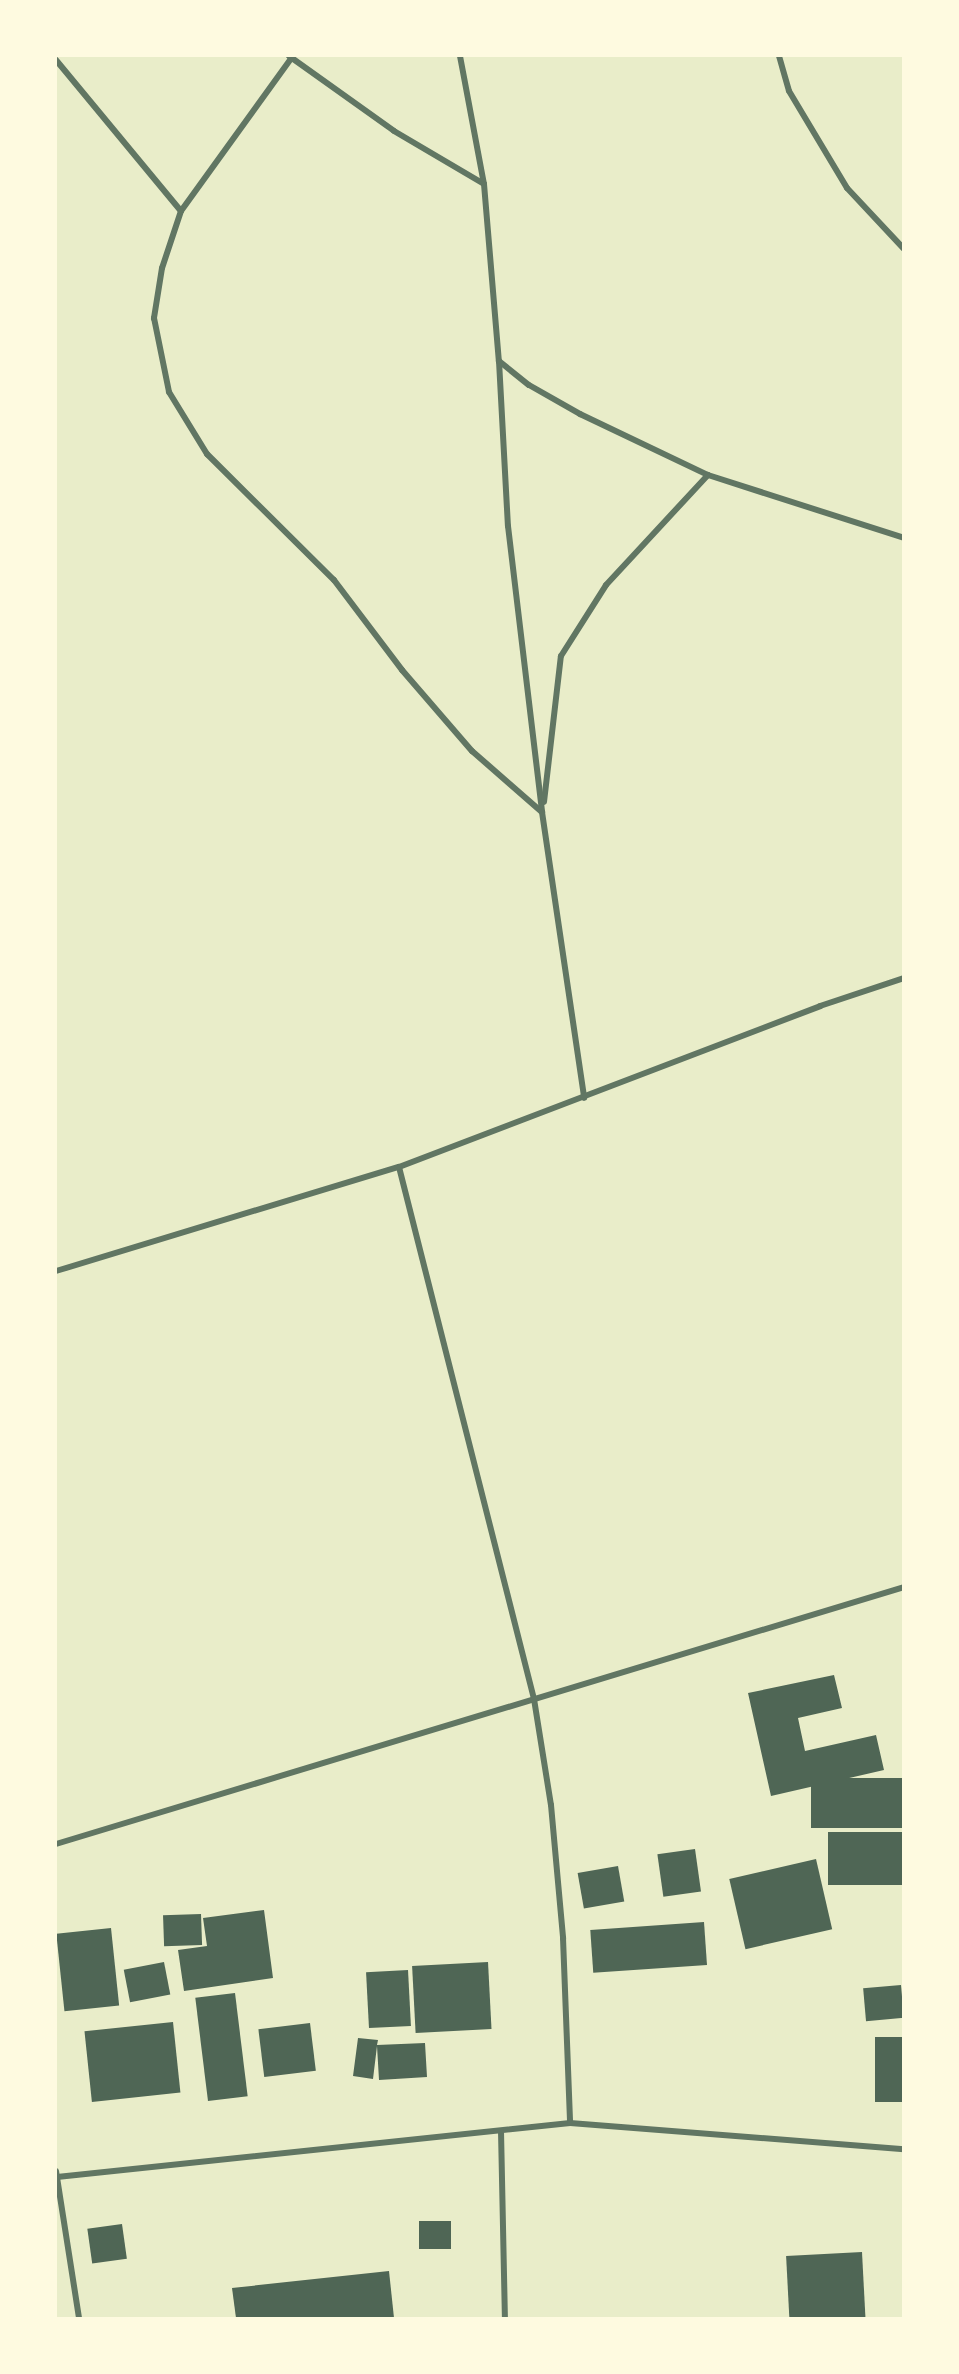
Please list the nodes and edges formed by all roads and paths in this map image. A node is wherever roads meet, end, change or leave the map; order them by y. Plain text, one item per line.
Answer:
1 (460, 56) edge
2 (779, 56) edge
3 (289, 58) edge
4 (56, 60) edge
5 (484, 184) junction
6 (181, 211) junction
7 (903, 249) edge
8 (499, 361) junction
9 (708, 475) junction
10 (903, 538) edge
11 (542, 812) junction
12 (903, 978) edge
13 (584, 1098) junction
14 (399, 1167) junction
15 (56, 1271) edge
16 (903, 1587) edge
17 (534, 1699) junction
18 (56, 1844) edge
19 (570, 2123) junction
20 (501, 2131) junction
21 (903, 2149) edge
22 (56, 2174) edge
23 (80, 2319) edge
24 (505, 2319) edge

1 - 5 street
2 - 7 street
3 - 5 street
3 - 6 street
4 - 6 street
5 - 8 street
6 - 11 street
8 - 9 street
8 - 11 street
9 - 10 street
9 - 11 street
11 - 13 street
12 - 13 street
13 - 14 street
14 - 15 street
14 - 17 street
16 - 17 street
17 - 18 street
17 - 19 street
19 - 20 street
19 - 21 street
20 - 22 street
20 - 24 street
22 - 23 street

